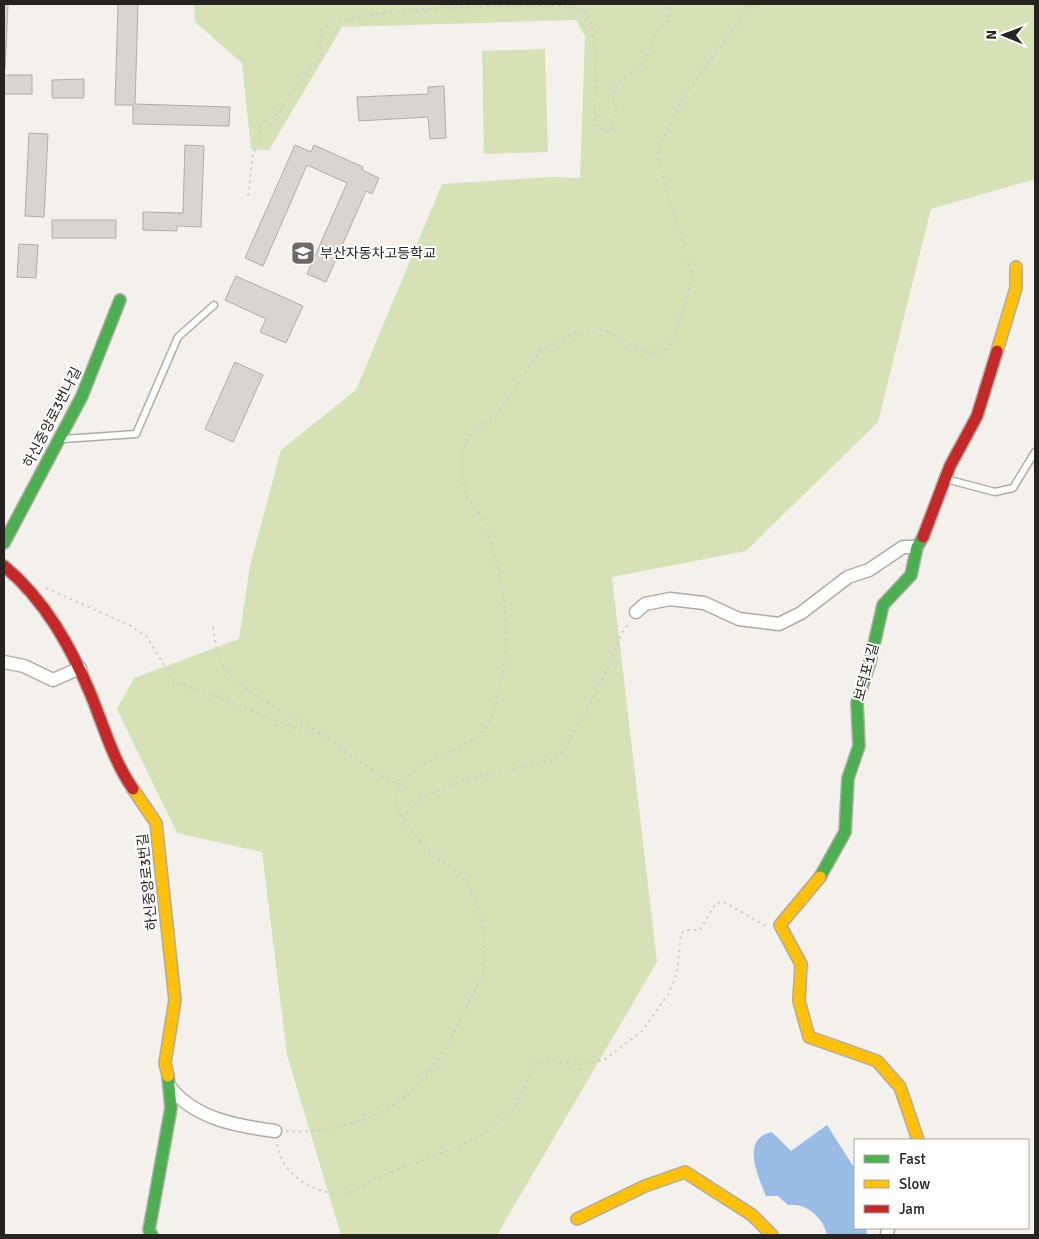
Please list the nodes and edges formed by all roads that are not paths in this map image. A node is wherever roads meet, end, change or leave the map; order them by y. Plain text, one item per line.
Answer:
1 (1016, 268) dead end
2 (120, 300) dead end
3 (214, 305) dead end
4 (60, 439) junction
5 (1035, 452) edge
6 (945, 478) junction
7 (4, 543) edge
8 (917, 547) junction
9 (4, 566) edge
10 (636, 612) road end
11 (4, 662) edge
12 (80, 668) junction
13 (170, 1087) junction
14 (275, 1130) road end
15 (918, 1139) edge
16 (577, 1218) dead end
17 (152, 1235) edge
18 (772, 1235) edge

1 - 6 street, 보덕포1길
2 - 4 street, 하신중앙로3번나길
3 - 4 lane
4 - 7 street, 하신중앙로3번나길
5 - 6 lane
6 - 8 street, 보덕포1길
8 - 10 street
8 - 15 street, 보덕포1길
9 - 12 street, 하신중앙로3번길
11 - 12 street
12 - 13 street, 하신중앙로3번길
13 - 14 street
13 - 17 street, 하신중앙로3번길
16 - 18 street

